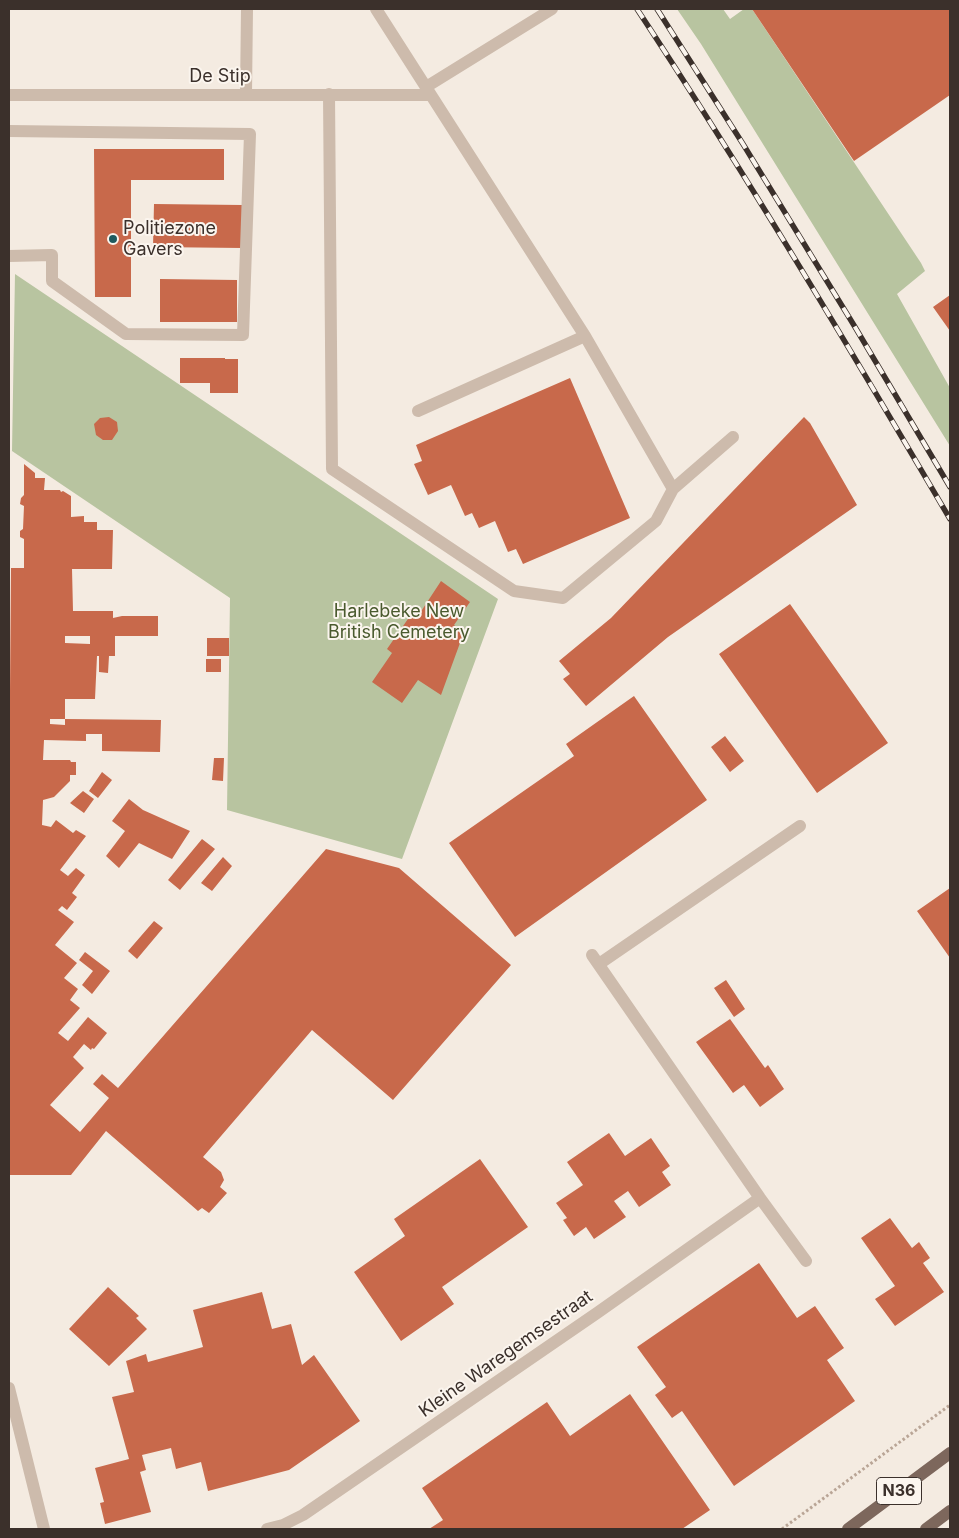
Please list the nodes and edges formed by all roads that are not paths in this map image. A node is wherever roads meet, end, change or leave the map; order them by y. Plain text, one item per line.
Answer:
1 (246, 9) edge
2 (376, 9) edge
3 (552, 9) edge
4 (428, 91) junction
5 (246, 94) junction
6 (329, 94) junction
7 (9, 95) edge
8 (9, 131) edge
9 (9, 256) edge
10 (586, 336) junction
11 (418, 411) dead end
12 (733, 437) dead end
13 (673, 489) junction
14 (800, 826) dead end
15 (760, 1198) junction
16 (806, 1261) dead end
17 (9, 1388) edge
18 (950, 1453) edge
19 (950, 1511) edge
20 (44, 1529) edge
21 (268, 1529) edge
22 (848, 1529) edge
23 (926, 1529) edge

1 - 5 street
2 - 4 street
3 - 4 street
4 - 6 street, De Stip
4 - 10 street
5 - 6 street, De Stip
5 - 7 street, De Stip
6 - 13 street
8 - 9 street
10 - 11 street
10 - 13 street
12 - 13 street
14 - 15 street
15 - 16 street
15 - 21 street, Kleine Waregemsestraat
17 - 20 street
18 - 22 main road, N36
19 - 23 main road, N36

